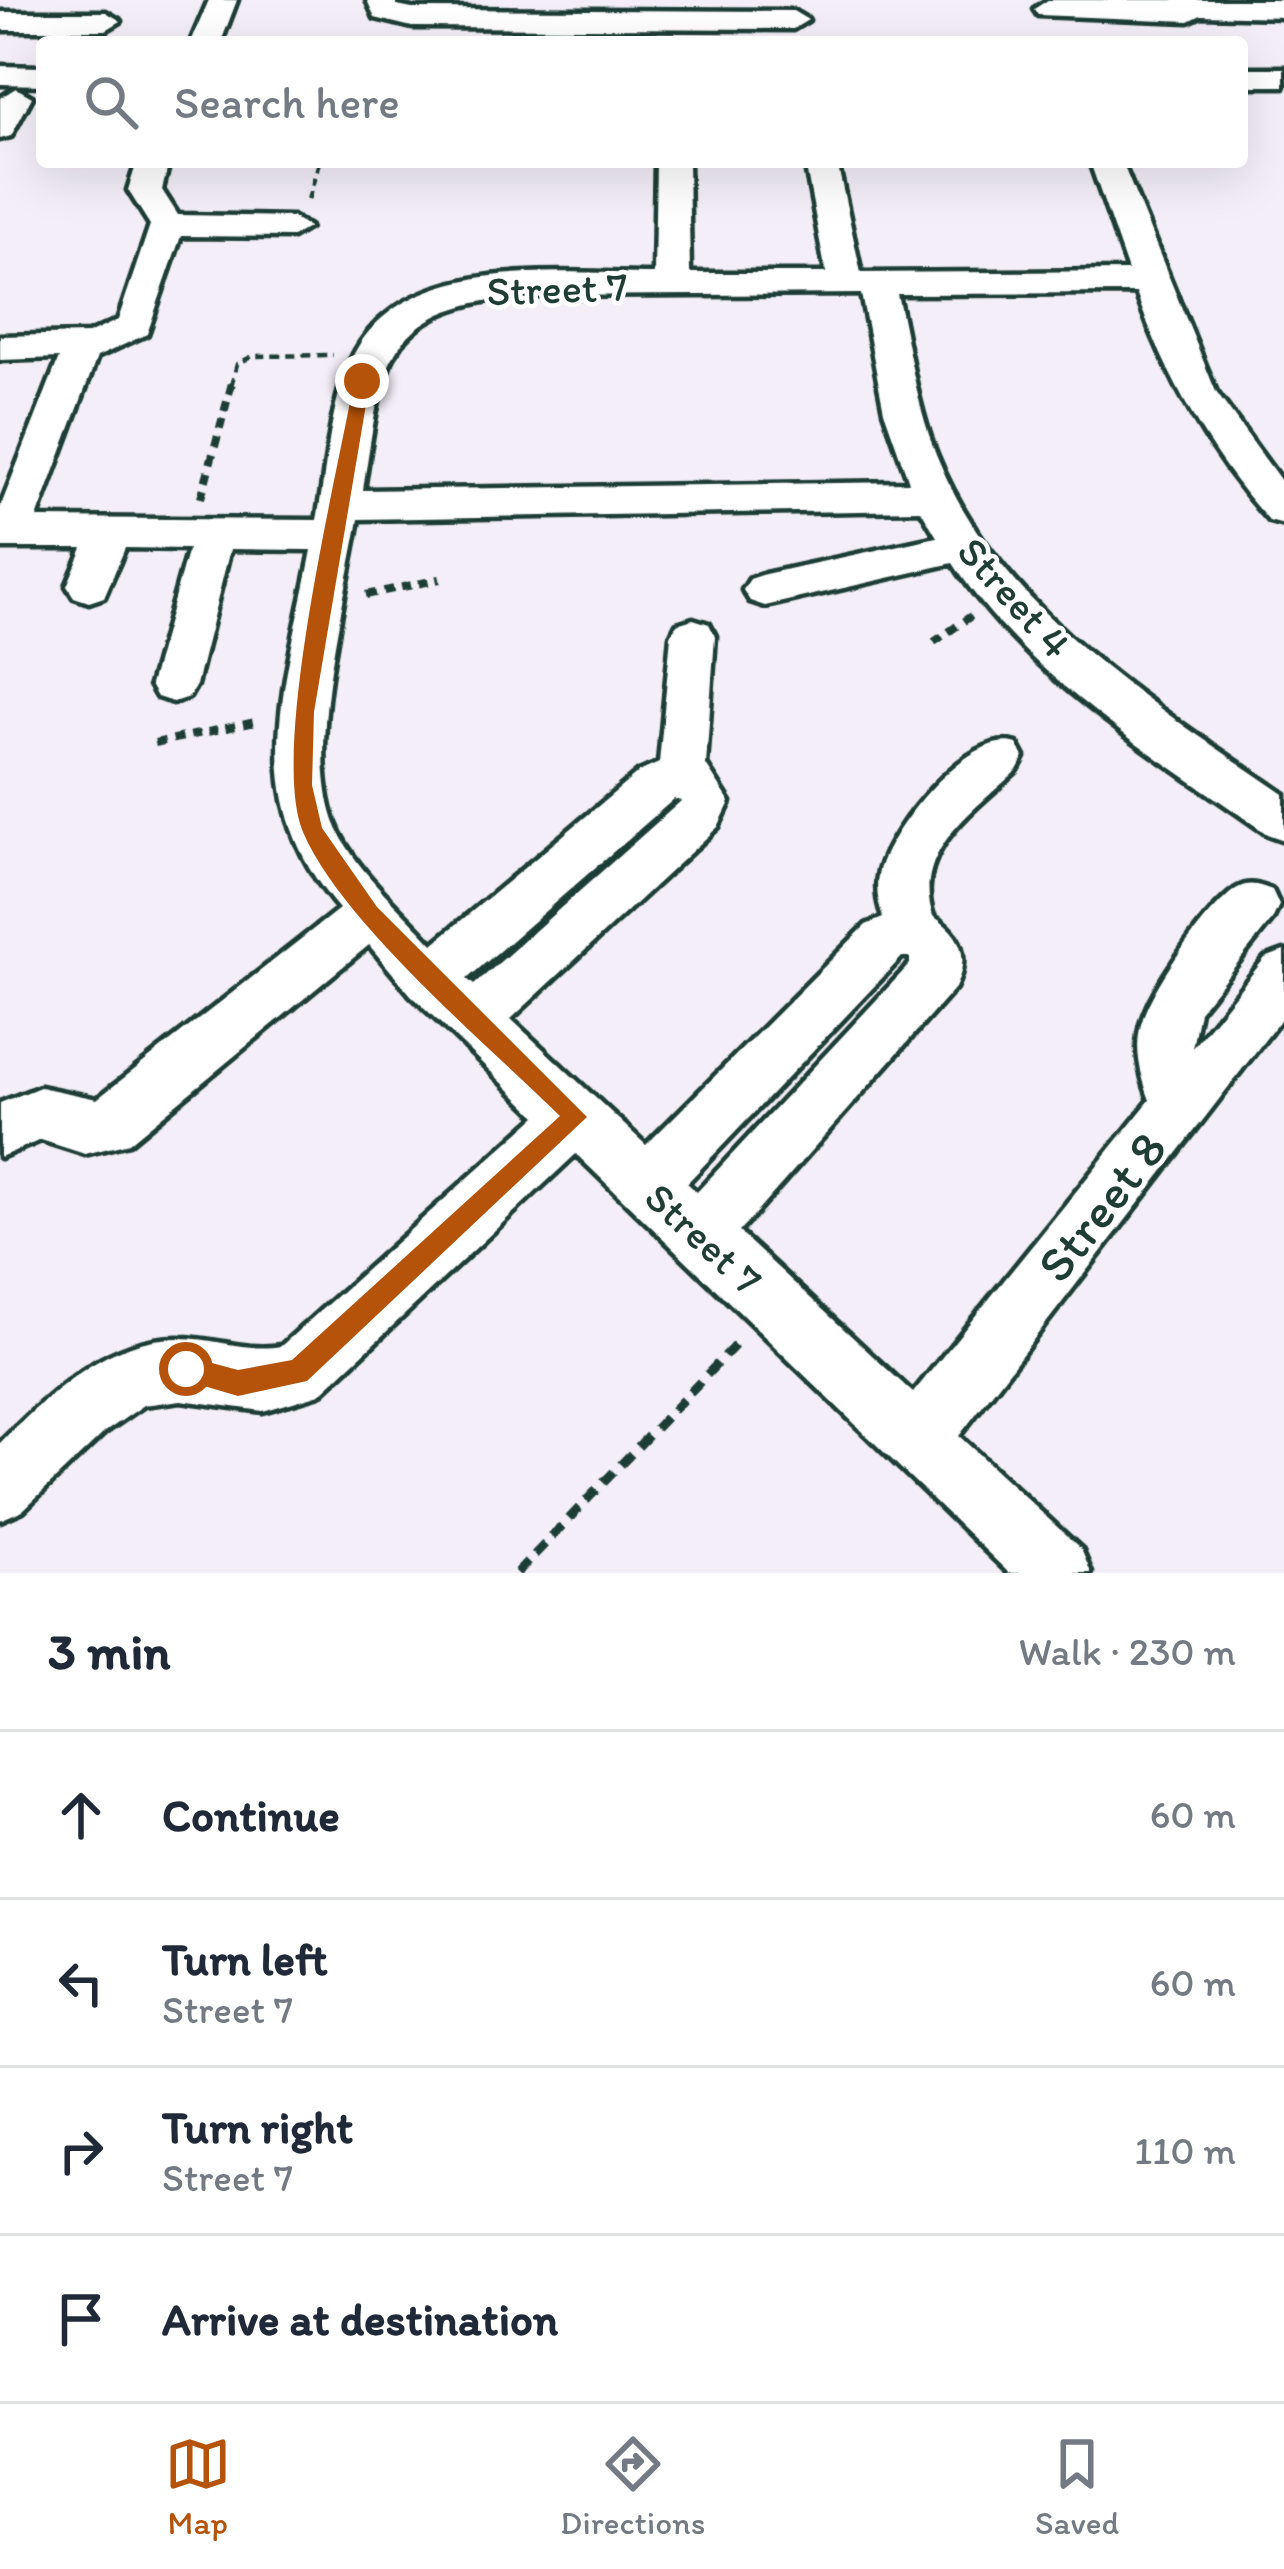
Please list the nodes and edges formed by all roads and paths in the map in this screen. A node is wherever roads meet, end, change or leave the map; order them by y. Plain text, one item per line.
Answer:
1 (224, 0) edge
2 (381, 0) edge
3 (1284, 8) edge
4 (473, 9) edge
5 (575, 10) edge
6 (1171, 12) edge
7 (1051, 17) edge
8 (1284, 17) edge
9 (0, 21) edge
10 (106, 21) edge
11 (793, 21) edge
12 (209, 36) edge
13 (1248, 60) edge
14 (1284, 60) edge
15 (1248, 77) edge
16 (1284, 77) edge
17 (14, 92) edge
18 (1248, 103) edge
19 (1284, 103) edge
20 (0, 129) edge
21 (151, 168) edge
22 (317, 168) edge
23 (672, 168) edge
24 (1108, 168) edge
25 (824, 177) edge
26 (787, 190) dead end
27 (300, 213) joint
28 (167, 225) junction
29 (1151, 282) junction
30 (861, 284) junction
31 (672, 285) junction
32 (82, 346) junction
33 (0, 348) edge
34 (369, 355) junction
35 (934, 496) junction
36 (1284, 511) edge
37 (338, 520) junction
38 (5, 533) edge
39 (110, 534) junction
40 (202, 534) junction
41 (964, 546) junction
42 (440, 579) dead end
43 (89, 586) dead end
44 (765, 590) dead end
45 (324, 604) junction
46 (693, 636) dead end
47 (173, 686) dead end
48 (305, 712) junction
49 (155, 743) dead end
50 (1000, 757) dead end
51 (681, 777) junction
52 (1284, 820) edge
53 (1254, 905) dead end
54 (370, 914) junction
55 (912, 930) junction
56 (1284, 974) edge
57 (430, 978) junction
58 (473, 1019) junction
59 (1180, 1106) junction
60 (576, 1117) junction
61 (4, 1120) edge
62 (646, 1184) junction
63 (699, 1233) junction
64 (774, 1304) junction
65 (917, 1439) junction
66 (0, 1487) edge
67 (517, 1573) edge
68 (1057, 1573) edge

1 - 12 street
2 - 4 street
3 - 6 street
4 - 5 street
5 - 11 street
6 - 7 street
6 - 8 street
9 - 10 street
13 - 14 street
15 - 16 street
17 - 20 street
18 - 19 street
21 - 28 street
22 - 27 path
23 - 31 street
24 - 29 street
25 - 26 street
25 - 30 street, Street 4
27 - 28 street
28 - 32 street
29 - 30 street, Street 7
29 - 36 street
30 - 31 street, Street 7
30 - 35 street, Street 4
31 - 34 street, Street 7
32 - 33 street
32 - 38 street
34 - 37 street, Street 7
34 - 40 path
35 - 37 street
35 - 41 street, Street 4
37 - 40 street
37 - 45 street, Street 7
38 - 39 street
39 - 40 street
39 - 43 street
40 - 47 street
41 - 44 street
41 - 52 street, Street 4
42 - 45 path
45 - 48 street, Street 7
46 - 51 street
48 - 49 path
48 - 54 street, Street 7
50 - 55 street
51 - 57 street
51 - 58 street
53 - 59 street
54 - 57 street, Street 7
54 - 61 street
55 - 62 street
55 - 63 street
56 - 59 street, Street 8
57 - 58 street, Street 7
58 - 60 street, Street 7
59 - 65 street, Street 8
60 - 62 street, Street 7
60 - 66 street
62 - 63 street, Street 7
63 - 64 street, Street 7
64 - 65 street, Street 7
64 - 67 path
65 - 68 street, Street 7

